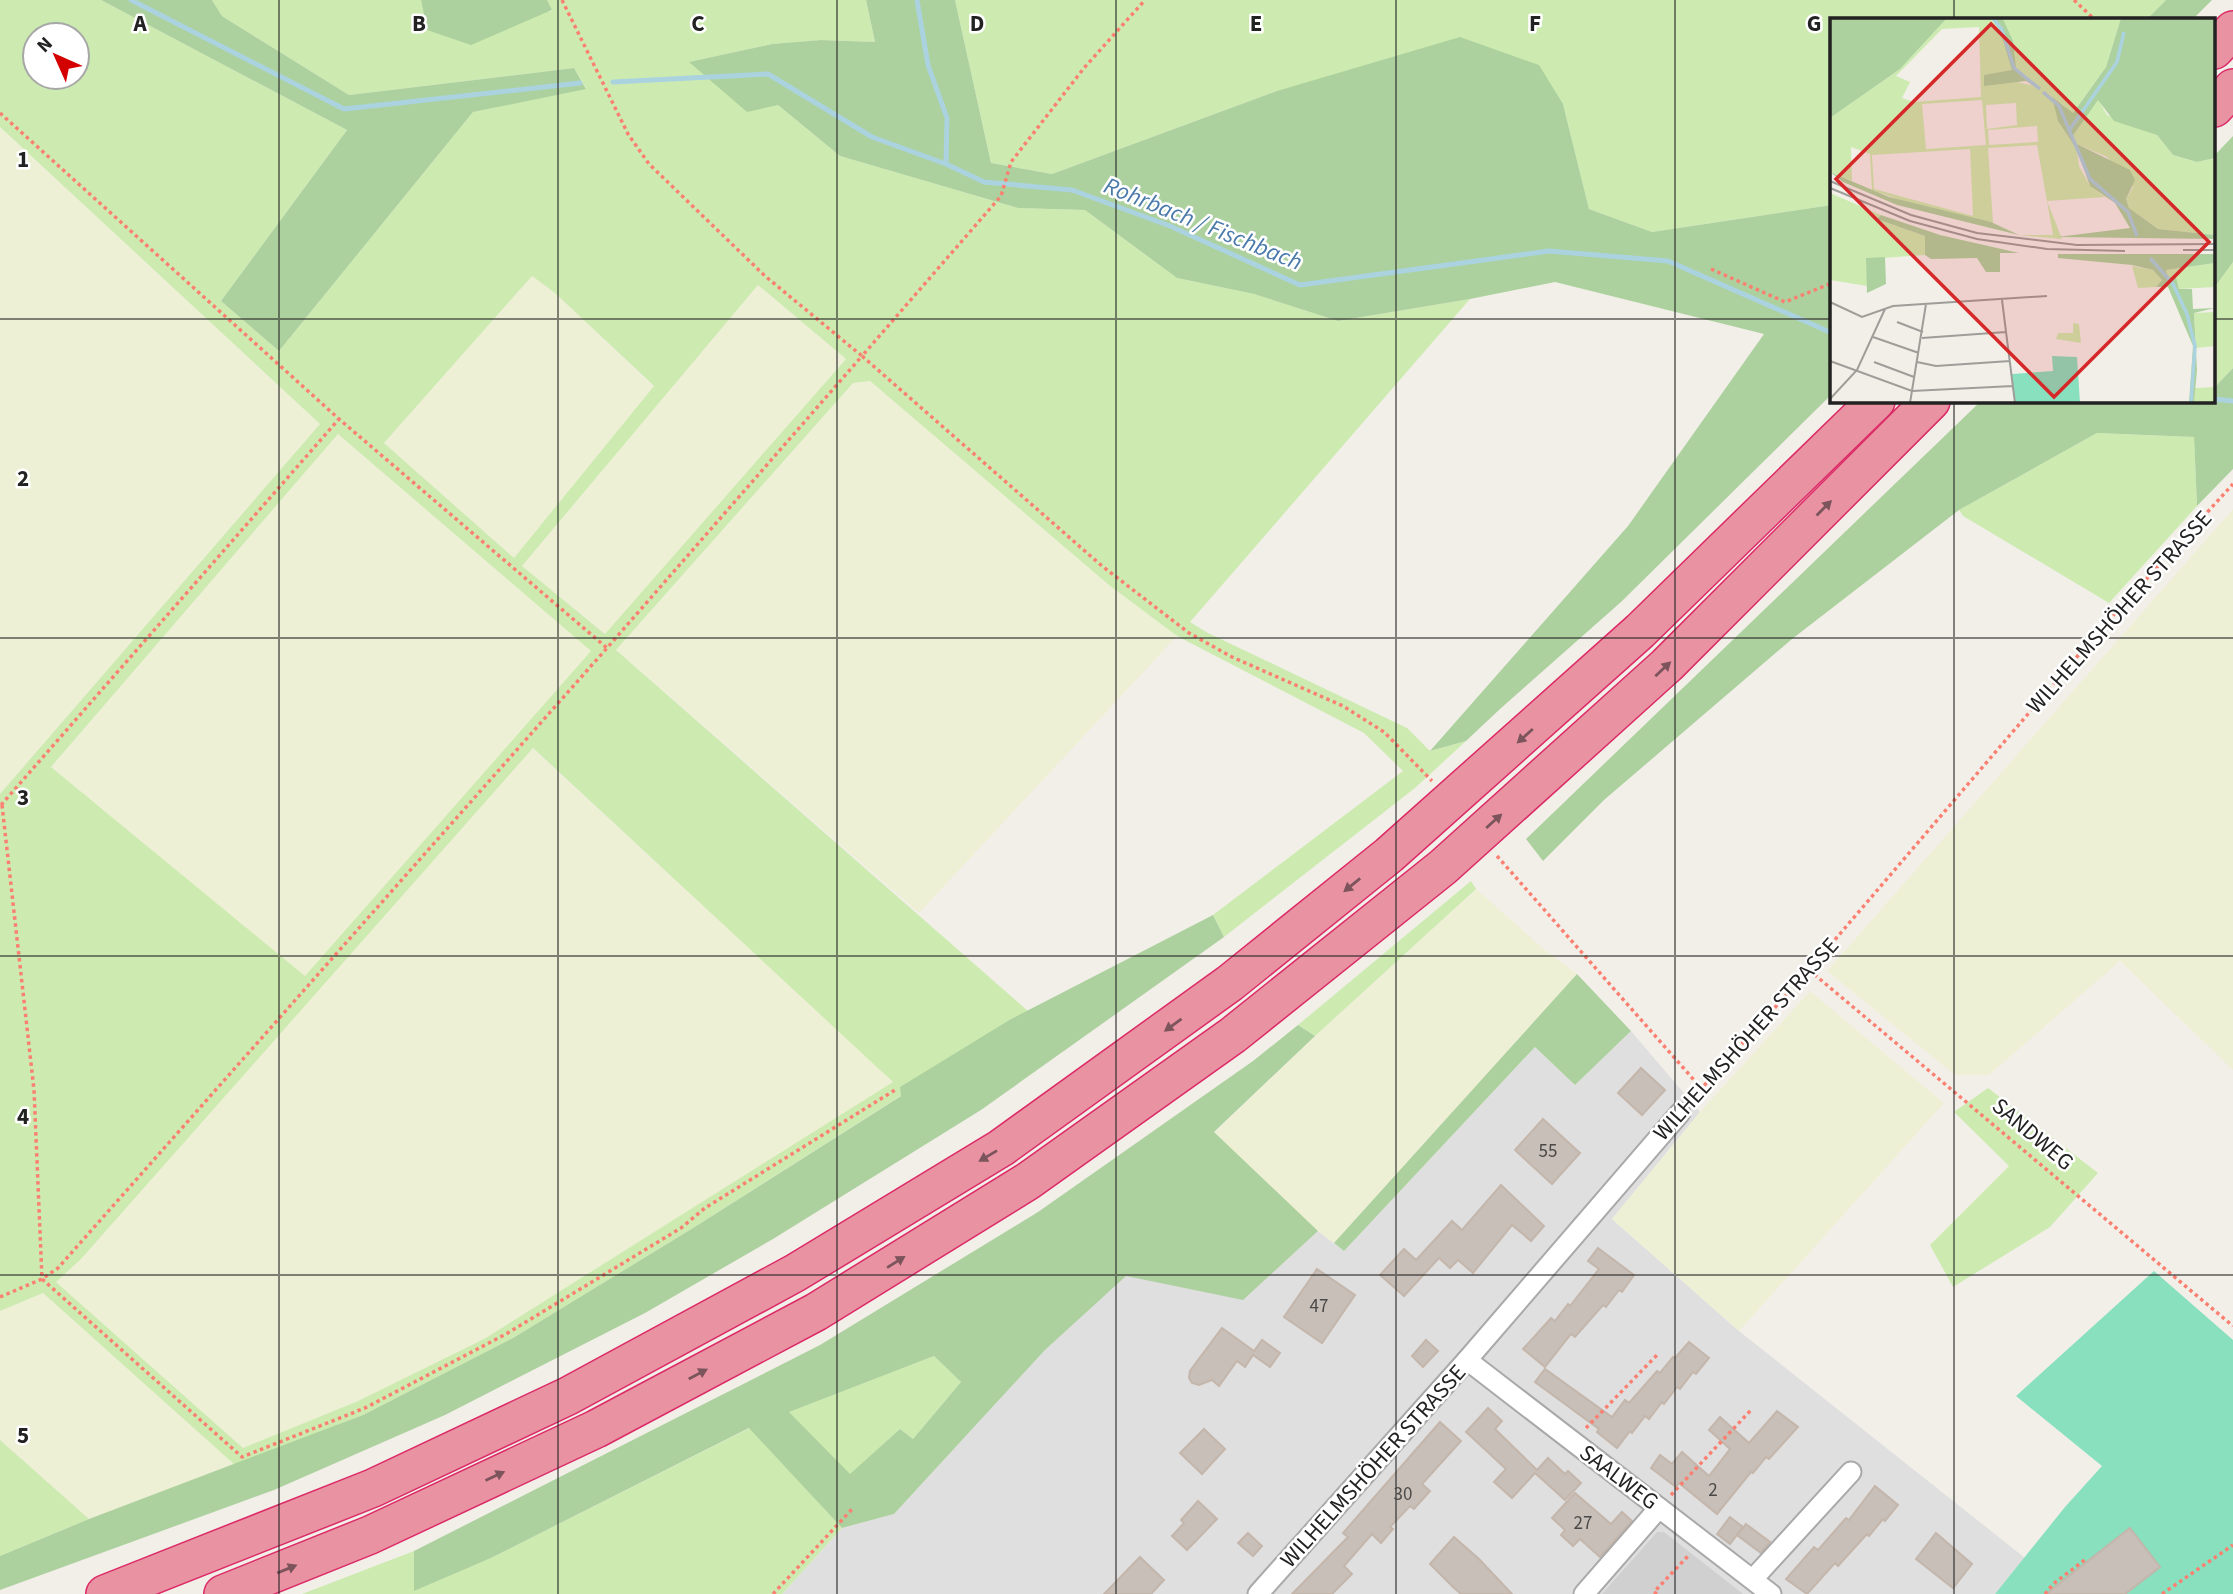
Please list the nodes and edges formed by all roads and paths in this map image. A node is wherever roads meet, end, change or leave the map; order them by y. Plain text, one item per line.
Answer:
1 (562, 0) edge
2 (1145, 0) edge
3 (2074, 0) edge
4 (2093, 18) edge
5 (2233, 30) edge
6 (2216, 48) edge
7 (2233, 88) edge
8 (2216, 106) edge
9 (0, 113) edge
10 (1711, 269) dead end
11 (1830, 284) edge
12 (862, 356) junction
13 (1875, 402) edge
14 (1930, 402) edge
15 (339, 419) junction
16 (2233, 484) edge
17 (607, 648) junction
18 (1432, 780) dead end
19 (1, 805) edge
20 (1496, 855) dead end
21 (1809, 970) junction
22 (1701, 1088) junction
23 (895, 1090) dead end
24 (1679, 1113) joint
25 (42, 1279) junction
26 (0, 1297) edge
27 (2233, 1326) edge
28 (1659, 1353) dead end
29 (1467, 1360) junction
30 (1751, 1410) dead end
31 (1572, 1442) junction
32 (1851, 1472) dead end
33 (854, 1507) dead end
34 (1660, 1508) junction
35 (1702, 1541) junction
36 (2233, 1545) edge
37 (2086, 1559) dead end
38 (1753, 1579) junction
39 (105, 1594) edge
40 (223, 1594) edge
41 (773, 1594) edge
42 (1258, 1594) edge
43 (1584, 1594) edge
44 (1657, 1594) edge
45 (1771, 1594) edge
46 (2045, 1594) edge
47 (2162, 1594) edge

1 - 12 path
2 - 12 path
3 - 4 path
5 - 6 highway
7 - 8 highway
9 - 15 path
10 - 11 path
12 - 17 path
12 - 18 path
13 -> 39 highway
40 -> 14 highway
15 - 17 path
15 - 19 path
16 - 21 path, WILHELMSHÖHER STRASSE
17 - 25 path
19 - 25 path
20 - 22 path
21 - 22 path, WILHELMSHÖHER STRASSE
21 - 27 path, SANDWEG
22 - 24 path, WILHELMSHÖHER STRASSE
23 - 25 path
24 - 29 street, WILHELMSHÖHER STRASSE
25 - 26 path
28 - 31 path
29 - 31 street, SAALWEG
29 - 42 street, WILHELMSHÖHER STRASSE
30 - 34 path
31 - 34 street, SAALWEG
32 - 38 street
33 - 41 path
34 - 35 street, SAALWEG
34 - 43 street
35 - 38 street, SAALWEG
35 - 44 path
36 - 47 path
37 - 46 path
38 - 45 street, SAALWEG

